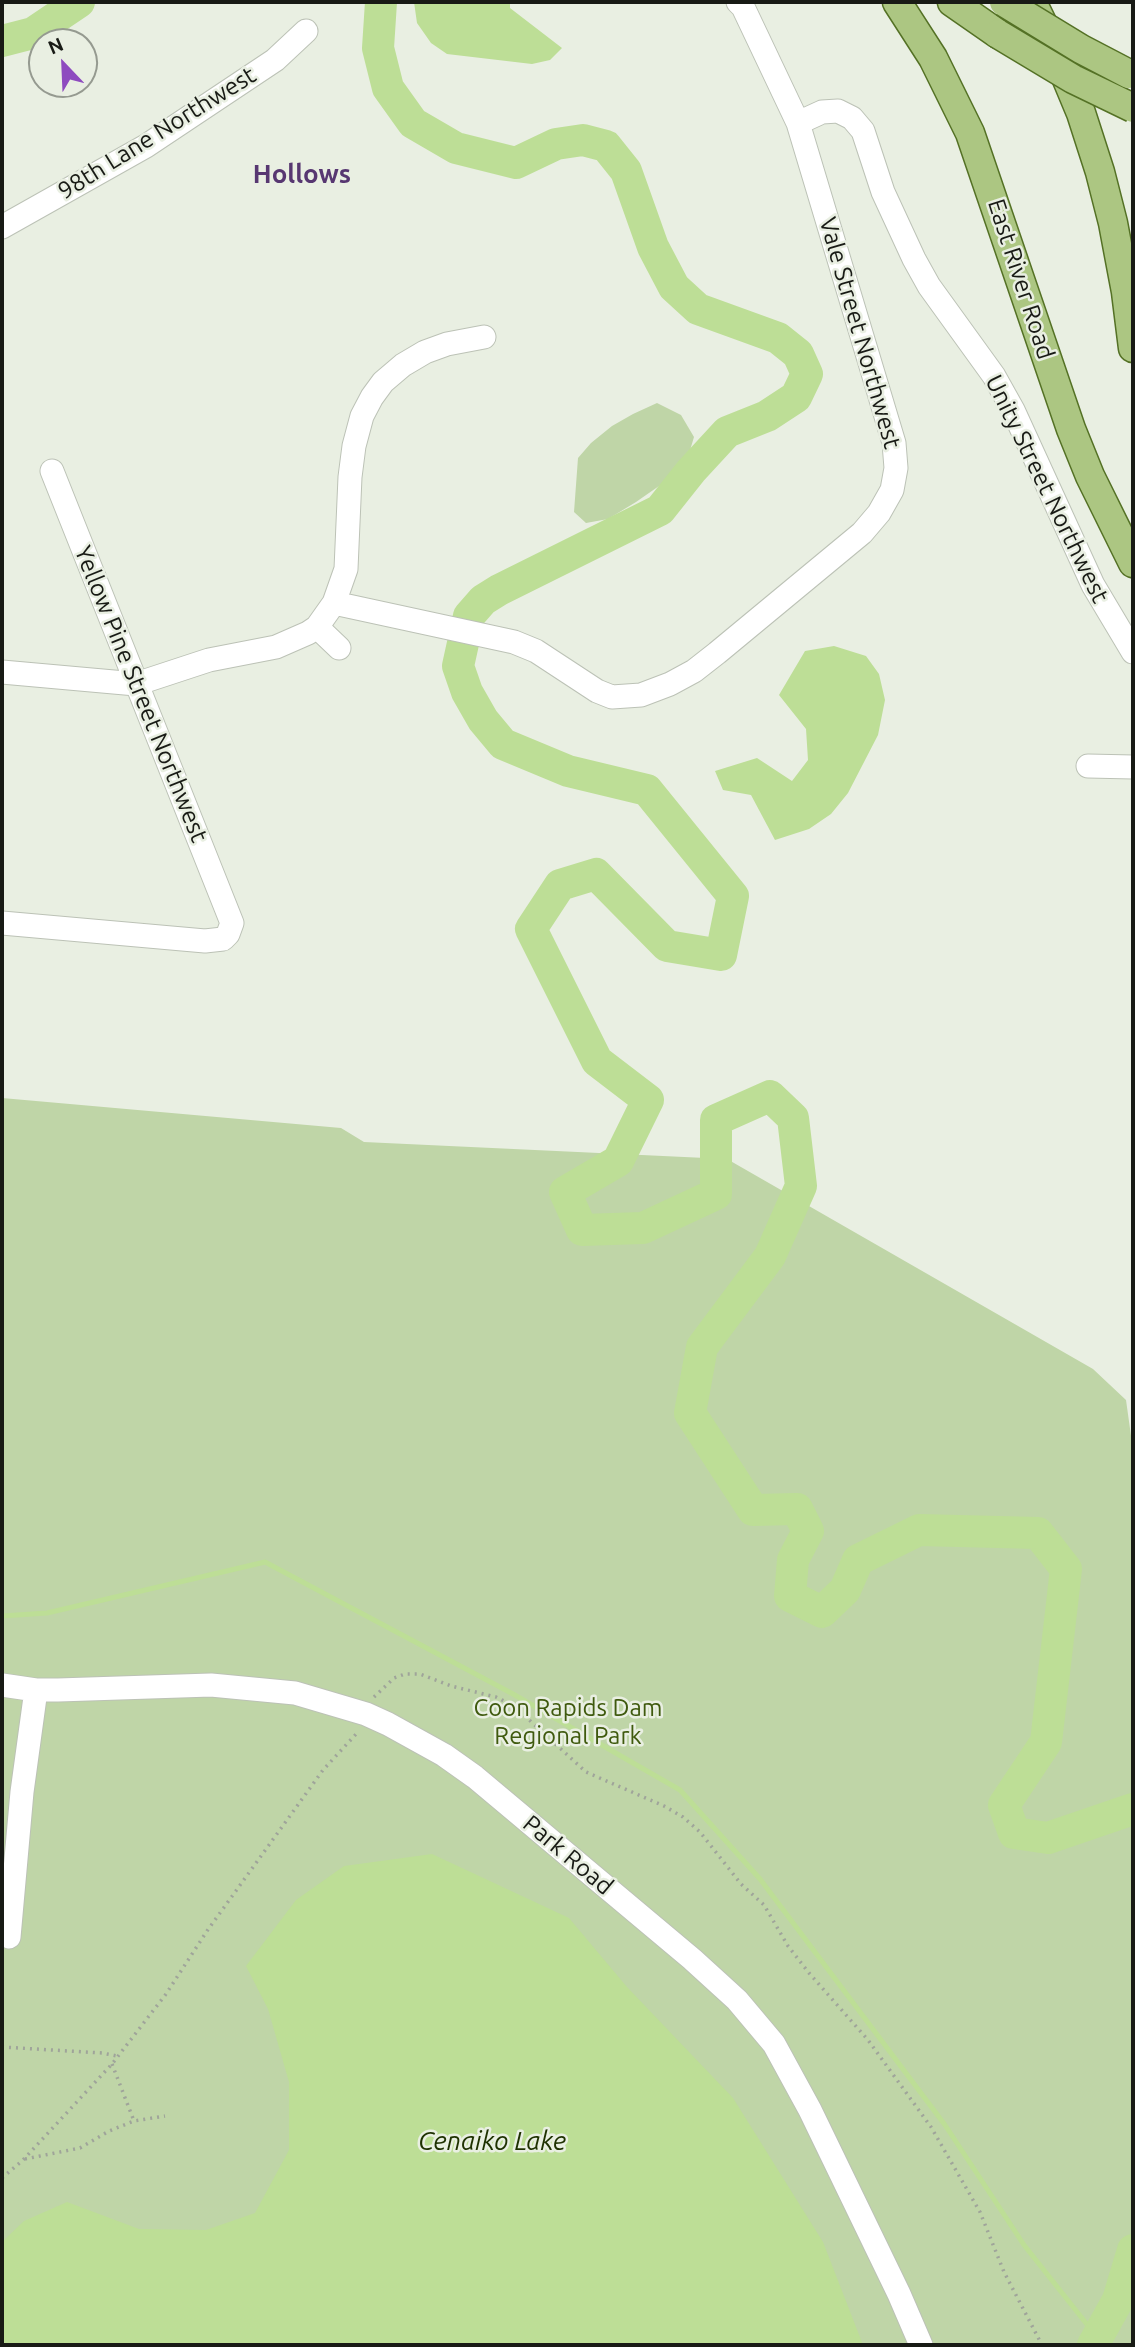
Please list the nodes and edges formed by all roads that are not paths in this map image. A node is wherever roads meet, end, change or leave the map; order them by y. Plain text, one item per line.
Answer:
1 (738, 2) edge
2 (897, 2) edge
3 (953, 2) edge
4 (1004, 2) edge
5 (1032, 2) edge
6 (306, 32) dead end
7 (1131, 75) edge
8 (1133, 108) edge
9 (798, 123) junction
10 (2, 227) edge
11 (484, 337) dead end
12 (1133, 348) edge
13 (52, 471) dead end
14 (1133, 563) edge
15 (334, 603) junction
16 (317, 627) junction
17 (339, 648) dead end
18 (1133, 652) edge
19 (2, 672) edge
20 (136, 684) junction
21 (1088, 766) dead end
22 (1133, 767) edge
23 (2, 923) edge
24 (2, 1685) edge
25 (36, 1690) junction
26 (9, 1937) dead end
27 (921, 2345) edge

1 - 9 street, Vale Street Northwest
2 - 14 main road, East River Road
3 - 8 main road, bridge
4 - 7 main road, bridge
5 - 12 main road
6 - 10 street, 98th Lane Northwest
9 - 15 street, Vale Street Northwest
9 - 18 street, Unity Street Northwest
11 - 15 street
13 - 20 street, Yellow Pine Street Northwest
15 - 16 street
16 - 17 street
16 - 20 street
19 - 20 street
20 - 23 street, Yellow Pine Street Northwest
21 - 22 street
24 - 25 street, Park Road
25 - 26 street
25 - 27 street, Park Road

